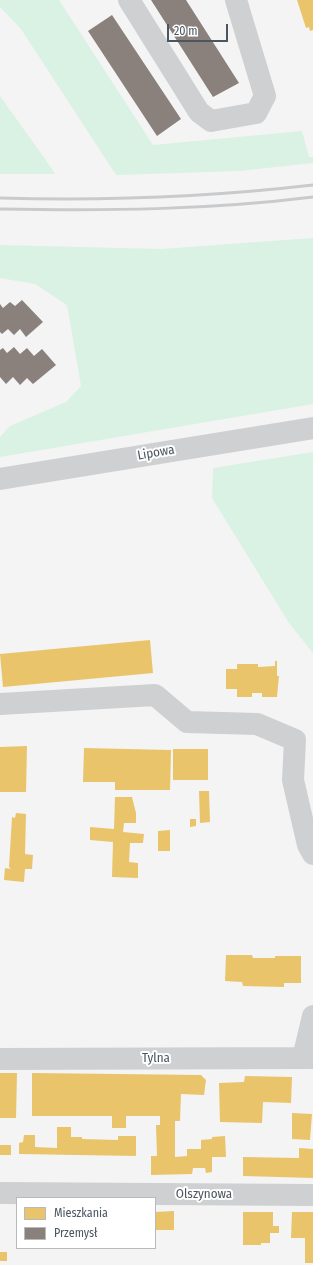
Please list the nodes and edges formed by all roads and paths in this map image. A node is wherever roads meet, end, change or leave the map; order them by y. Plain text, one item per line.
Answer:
1 (129, 0) edge
2 (236, 0) edge
3 (313, 428) edge
4 (0, 479) edge
5 (0, 704) edge
6 (313, 854) edge
7 (313, 1016) edge
8 (0, 1058) edge
9 (308, 1058) edge
10 (0, 1193) edge
11 (313, 1195) edge

1 - 2 street
3 - 4 street, Lipowa
5 - 6 street
7 - 9 street
8 - 9 street, Tylna
10 - 11 street, Olszynowa

